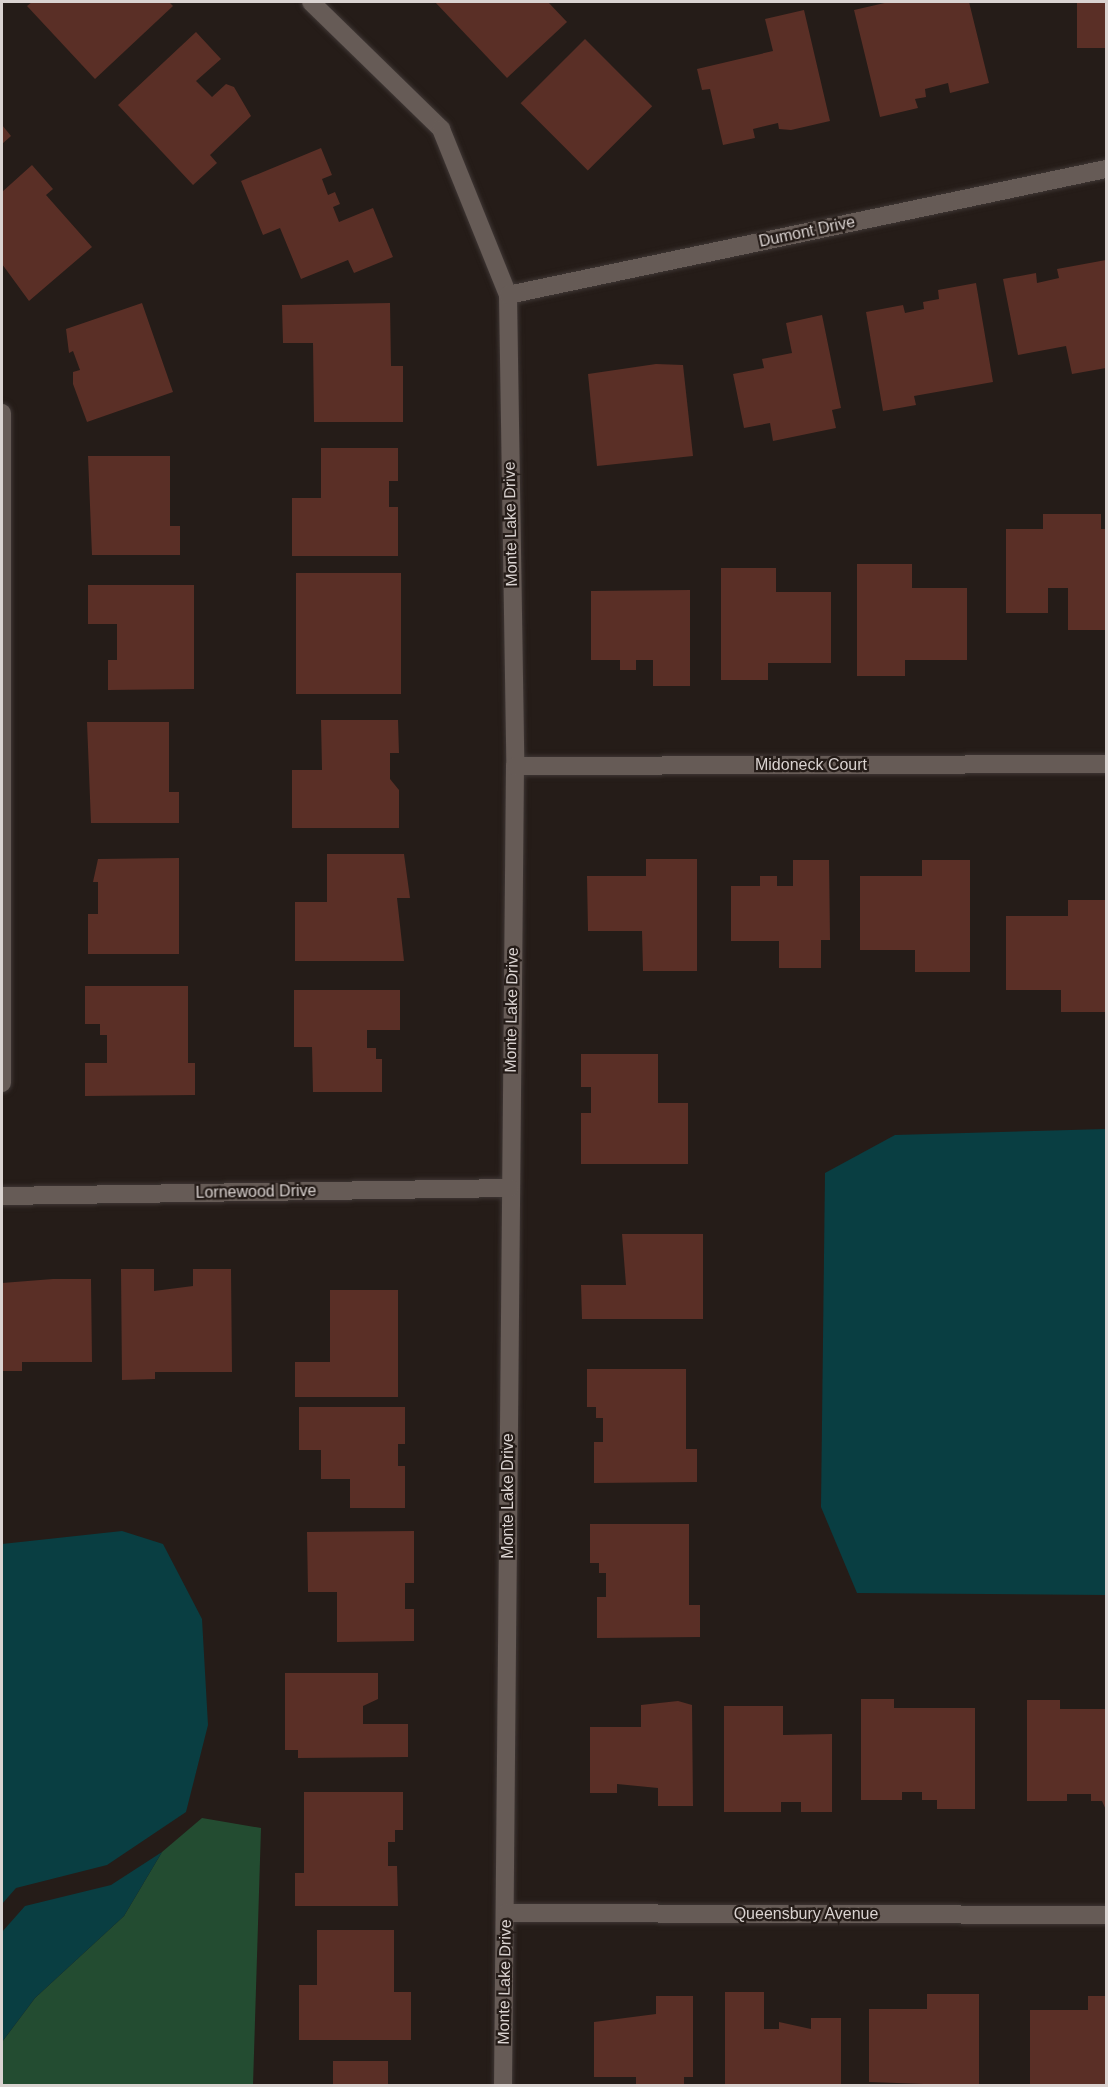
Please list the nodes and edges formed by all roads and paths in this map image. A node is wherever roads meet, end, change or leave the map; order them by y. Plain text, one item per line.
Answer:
1 (311, 2) edge
2 (1107, 169) edge
3 (508, 295) junction
4 (2, 412) edge
5 (1107, 764) edge
6 (515, 766) junction
7 (2, 1083) edge
8 (510, 1188) junction
9 (2, 1196) edge
10 (506, 1913) junction
11 (1107, 1915) edge
12 (503, 2085) edge

1 - 3 street, Monte Lake Drive
2 - 3 street, Dumont Drive
3 - 6 street, Monte Lake Drive
4 - 7 street
5 - 6 street, Midoneck Court
6 - 8 street, Monte Lake Drive
8 - 9 street, Lornewood Drive
8 - 10 street, Monte Lake Drive
10 - 11 street, Queensbury Avenue
10 - 12 street, Monte Lake Drive

